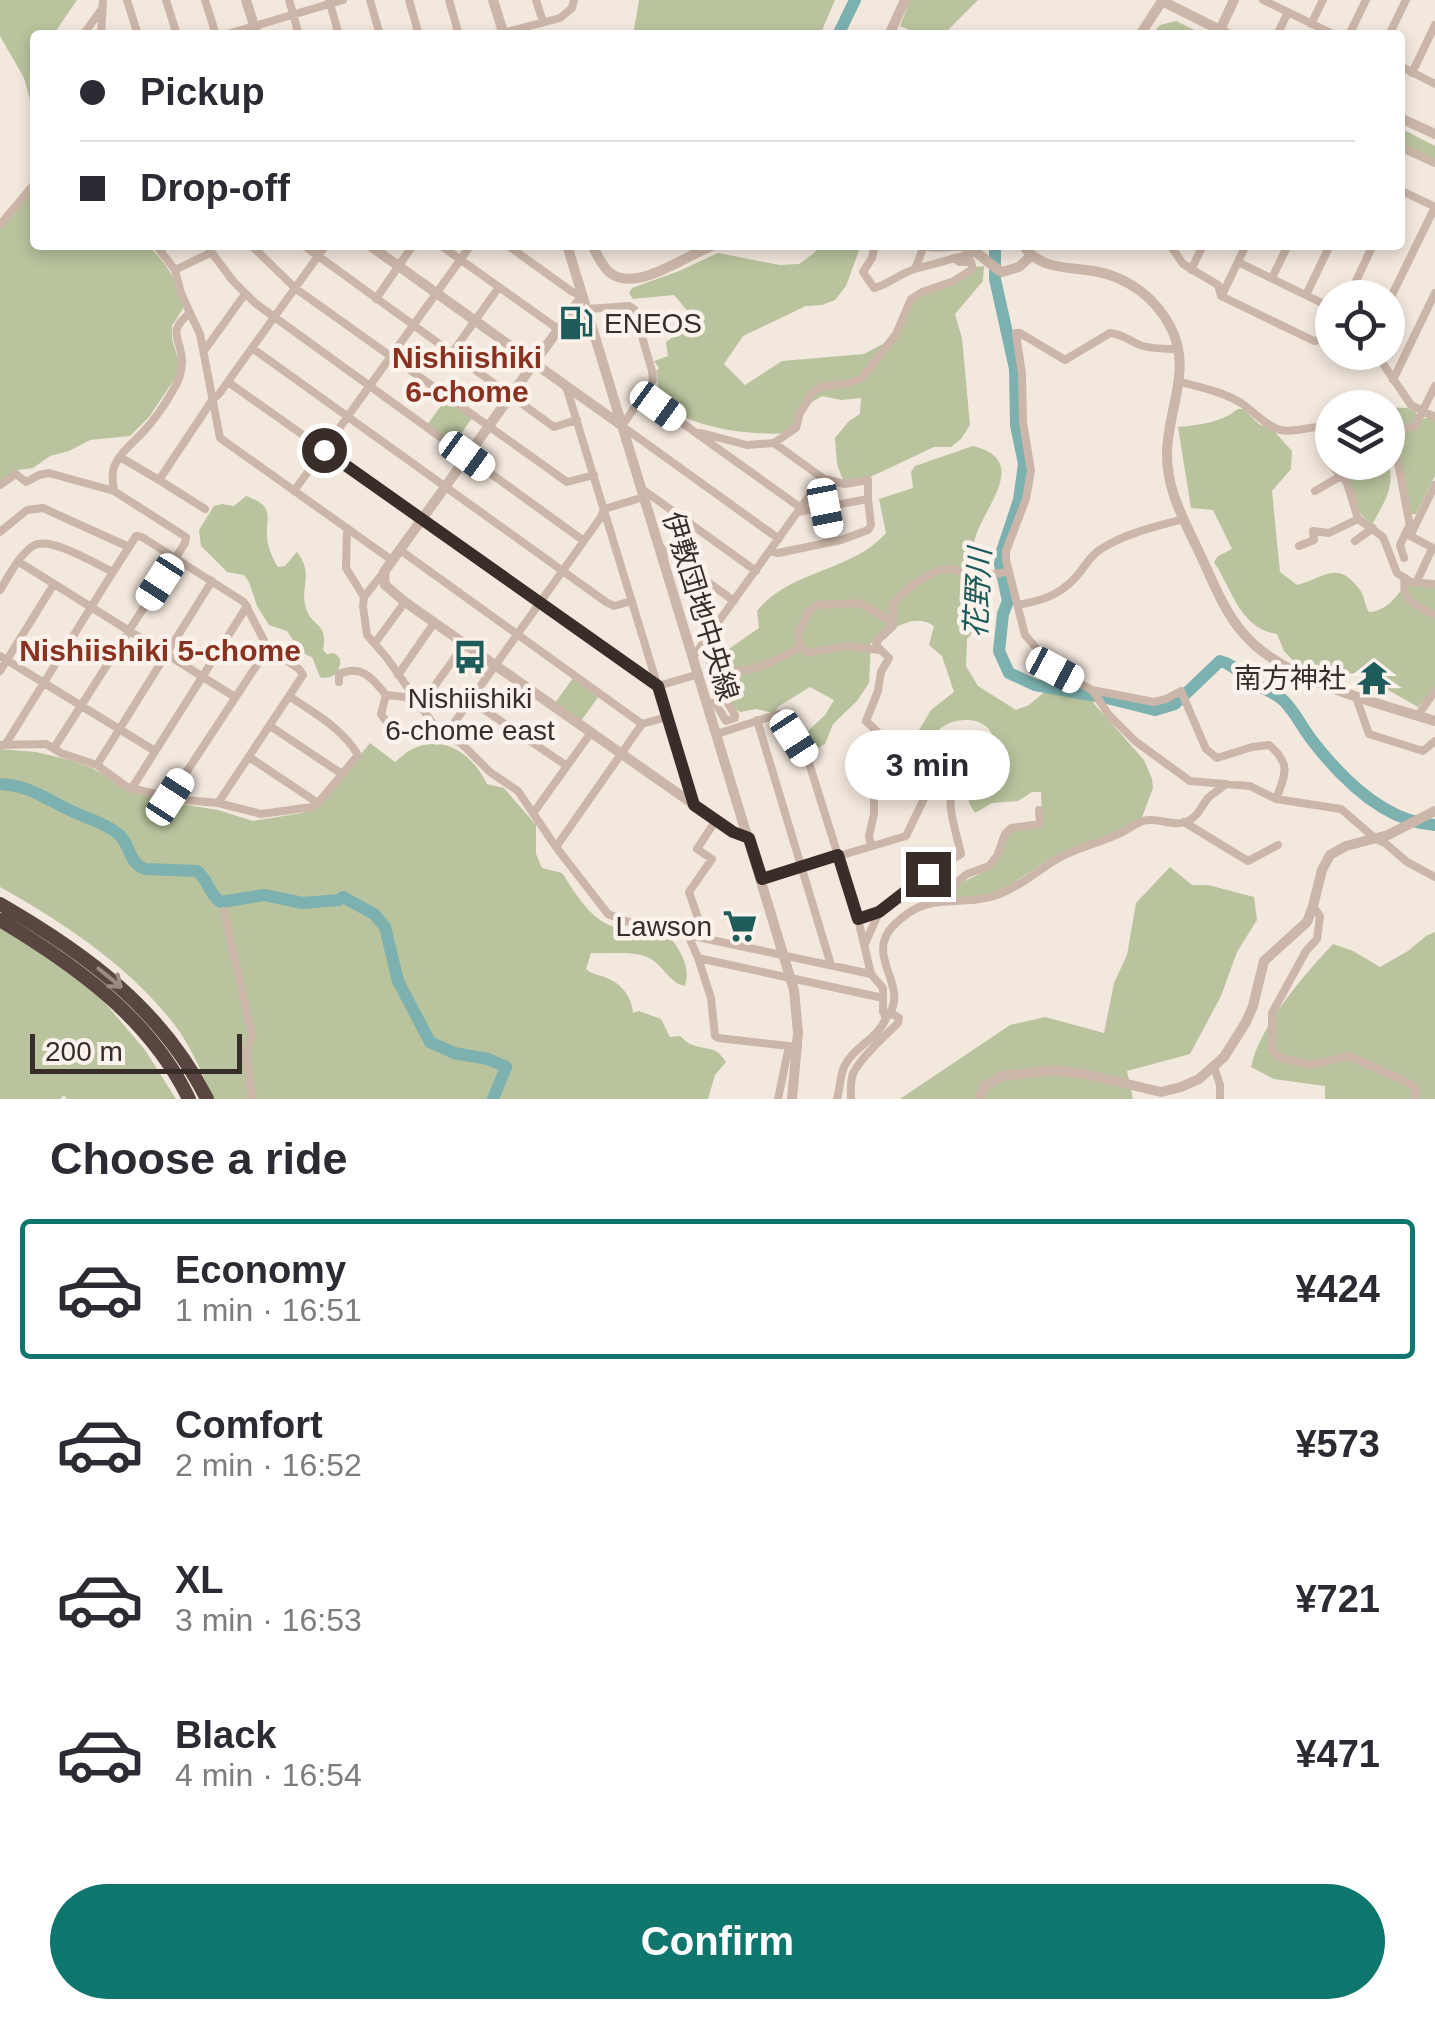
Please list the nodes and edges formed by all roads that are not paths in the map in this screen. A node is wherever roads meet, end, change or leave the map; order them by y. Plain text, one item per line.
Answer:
1 (128, 0) edge
2 (166, 0) edge
3 (205, 0) edge
4 (246, 0) edge
5 (289, 0) edge
6 (342, 0) edge
7 (370, 0) edge
8 (409, 0) edge
9 (449, 0) edge
10 (493, 0) edge
11 (536, 0) edge
12 (574, 0) edge
13 (904, 0) edge
14 (1161, 0) edge
15 (1234, 0) edge
16 (1262, 0) edge
17 (1323, 0) edge
18 (1366, 0) edge
19 (1406, 0) edge
20 (329, 2) edge
21 (1280, 4) edge
22 (102, 5) edge
23 (1288, 12) junction
24 (293, 14) junction
25 (543, 22) junction
26 (1311, 24) junction
27 (1435, 25) edge
28 (87, 30) edge
29 (101, 30) edge
30 (137, 30) edge
31 (175, 30) edge
32 (214, 30) edge
33 (255, 30) edge
34 (298, 30) edge
35 (337, 30) edge
36 (379, 30) edge
37 (418, 30) edge
38 (458, 30) edge
39 (502, 30) edge
40 (516, 30) edge
41 (891, 30) edge
42 (1143, 30) edge
43 (1221, 30) edge
44 (1226, 30) edge
45 (1279, 30) edge
46 (1324, 30) edge
47 (1351, 30) edge
48 (1391, 30) edge
49 (1405, 68) edge
50 (1412, 72) junction
51 (1435, 84) edge
52 (1405, 120) edge
53 (1435, 134) edge
54 (1405, 148) edge
55 (1435, 163) edge
56 (30, 188) edge
57 (1405, 192) edge
58 (1435, 207) edge
59 (0, 225) edge
60 (160, 250) edge
61 (206, 250) edge
62 (209, 250) edge
63 (256, 250) edge
64 (309, 250) edge
65 (322, 250) edge
66 (376, 250) edge
67 (410, 250) edge
68 (447, 250) edge
69 (468, 250) edge
70 (514, 250) edge
71 (569, 250) edge
72 (595, 250) edge
73 (701, 250) edge
74 (874, 250) edge
75 (922, 250) edge
76 (971, 250) edge
77 (1028, 250) edge
78 (1172, 250) edge
79 (1201, 250) edge
80 (1244, 250) edge
81 (1286, 250) edge
82 (1328, 250) edge
83 (1371, 250) edge
84 (978, 252) junction
85 (1032, 255) junction
86 (317, 257) junction
87 (955, 258) junction
88 (461, 260) junction
89 (1238, 262) junction
90 (399, 266) junction
91 (915, 269) junction
92 (175, 270) junction
93 (1191, 270) junction
94 (1272, 278) junction
95 (1356, 280) edge
96 (1400, 280) edge
97 (295, 288) junction
98 (499, 288) junction
99 (437, 293) junction
100 (1435, 293) edge
101 (245, 294) junction
102 (1306, 295) junction
103 (1221, 296) junction
104 (376, 299) junction
105 (1315, 300) edge
106 (585, 303) junction
107 (1432, 308) edge
108 (190, 313) junction
109 (274, 318) junction
110 (475, 320) junction
111 (414, 325) junction
112 (558, 330) junction
113 (1315, 341) edge
114 (252, 348) junction
115 (1178, 349) junction
116 (204, 352) junction
117 (452, 353) junction
118 (392, 356) junction
119 (534, 363) junction
120 (1387, 370) edge
121 (1393, 380) junction
122 (228, 382) junction
123 (1180, 382) junction
124 (566, 386) junction
125 (1435, 386) edge
126 (370, 387) junction
127 (510, 395) junction
128 (643, 395) junction
129 (213, 399) junction
130 (1422, 411) junction
131 (1435, 417) edge
132 (348, 418) junction
133 (576, 420) junction
134 (622, 426) junction
135 (488, 427) junction
136 (1315, 427) edge
137 (696, 432) junction
138 (774, 443) junction
139 (324, 450) junction
140 (120, 456) junction
141 (467, 456) junction
142 (594, 475) junction
143 (822, 478) junction
144 (159, 480) junction
145 (1334, 480) edge
146 (1344, 480) edge
147 (0, 485) edge
148 (1435, 485) edge
149 (446, 486) junction
150 (114, 490) junction
151 (294, 491) junction
152 (1314, 491) dead end
153 (643, 493) junction
154 (868, 499) junction
155 (205, 508) dead end
156 (604, 508) junction
157 (825, 508) junction
158 (799, 510) junction
159 (423, 519) junction
160 (1183, 519) junction
161 (1358, 519) junction
162 (347, 528) junction
163 (1373, 528) junction
164 (1410, 531) junction
165 (0, 532) edge
166 (778, 539) junction
167 (584, 541) junction
168 (1355, 541) dead end
169 (831, 542) junction
170 (1299, 546) dead end
171 (129, 547) junction
172 (660, 548) junction
173 (1434, 549) edge
174 (400, 550) junction
175 (770, 551) junction
176 (176, 557) junction
177 (1404, 558) dead end
178 (393, 561) junction
179 (19, 562) junction
180 (562, 570) junction
181 (756, 570) junction
182 (113, 572) junction
183 (384, 572) junction
184 (1003, 572) junction
185 (1405, 578) junction
186 (212, 581) junction
187 (1416, 583) junction
188 (54, 584) junction
189 (1435, 584) edge
190 (0, 590) edge
191 (364, 597) junction
192 (734, 600) junction
193 (632, 601) junction
194 (405, 602) junction
195 (539, 602) junction
196 (1018, 605) junction
197 (247, 606) junction
198 (91, 607) junction
199 (1435, 616) edge
200 (434, 623) junction
201 (894, 623) junction
202 (129, 630) junction
203 (517, 634) junction
204 (376, 644) junction
205 (464, 644) junction
206 (801, 647) junction
207 (268, 648) junction
208 (880, 650) junction
209 (166, 654) junction
210 (693, 657) junction
211 (4, 658) edge
212 (494, 666) junction
213 (0, 671) edge
214 (398, 674) junction
215 (698, 674) junction
216 (202, 676) junction
217 (340, 682) dead end
218 (44, 683) junction
219 (658, 686) junction
220 (1092, 690) junction
221 (1435, 691) edge
222 (289, 696) junction
223 (386, 696) junction
224 (1356, 696) junction
225 (235, 697) junction
226 (470, 700) junction
227 (417, 702) junction
228 (707, 702) junction
229 (81, 706) junction
230 (1418, 716) junction
231 (667, 717) junction
232 (757, 720) junction
233 (1435, 721) edge
234 (642, 724) junction
235 (270, 726) junction
236 (390, 726) dead end
237 (119, 729) junction
238 (447, 732) junction
239 (590, 734) junction
240 (717, 734) junction
241 (1435, 742) edge
242 (2, 745) edge
243 (54, 748) junction
244 (155, 752) junction
245 (621, 754) junction
246 (249, 757) junction
247 (96, 765) junction
248 (567, 766) junction
249 (342, 774) junction
250 (1226, 784) junction
251 (132, 788) junction
252 (170, 797) junction
253 (1276, 799) junction
254 (318, 803) junction
255 (218, 804) junction
256 (694, 805) junction
257 (1039, 810) dead end
258 (534, 812) junction
259 (1432, 812) edge
260 (716, 820) junction
261 (1184, 822) junction
262 (749, 838) junction
263 (1376, 840) junction
264 (1278, 845) dead end
265 (556, 846) junction
266 (871, 846) junction
267 (838, 855) junction
268 (802, 866) junction
269 (1435, 878) edge
270 (762, 879) junction
271 (944, 900) junction
272 (0, 904) edge
273 (1313, 906) junction
274 (224, 911) dead end
275 (879, 912) junction
276 (858, 919) junction
277 (0, 920) edge
278 (691, 935) junction
279 (865, 944) junction
280 (784, 955) junction
281 (698, 958) junction
282 (831, 966) junction
283 (871, 974) junction
284 (791, 978) junction
285 (884, 998) junction
286 (889, 1015) junction
287 (793, 1046) junction
288 (1214, 1067) junction
289 (189, 1099) edge
290 (207, 1099) edge
291 (252, 1099) edge
292 (778, 1099) edge
293 (792, 1099) edge
294 (837, 1099) edge
295 (851, 1099) edge
296 (980, 1099) edge
297 (1220, 1099) edge
298 (1416, 1099) edge

1 - 30 street
2 - 31 street
3 - 32 street
4 - 33 street
5 - 24 street
6 - 20 street
7 - 36 street
8 - 37 street
9 - 38 street
10 - 39 street
11 - 25 street
12 - 25 street
13 - 41 street
14 - 42 street
14 - 43 street
15 - 44 street
16 - 21 street
17 - 26 street
18 - 47 street
19 - 48 street
20 - 24 street
20 - 35 street
21 - 23 street
22 - 28 street
22 - 29 street
23 - 26 street
23 - 45 street
24 - 33 street
24 - 34 street
25 - 40 street
26 - 46 street
27 - 50 street
49 - 50 street
50 - 51 street
52 - 53 street
54 - 55 street
56 - 59 street
57 - 58 street
58 - 96 street
60 - 92 street
61 - 92 street
62 - 101 street
63 - 97 street
64 - 86 street
65 - 86 street
66 - 90 street
67 - 90 street
68 - 88 street
69 - 88 street
70 - 106 street
71 - 106 street, 伊敷団地中央線
72 - 73 street
74 - 91 street
75 - 91 street
76 - 84 street
77 - 85 street
78 - 93 street
79 - 93 street
80 - 89 street
81 - 94 street
82 - 102 street
83 - 95 street
84 - 85 street
84 - 87 street
85 - 115 street
86 - 97 street
86 - 104 street
87 - 91 street
87 - 138 street
88 - 98 street
88 - 99 street
89 - 94 street
89 - 103 street
90 - 99 street
90 - 104 street
92 - 108 street
93 - 103 street
94 - 102 street
97 - 109 street
97 - 118 street
98 - 110 street
98 - 112 street
99 - 110 street
99 - 111 street
100 - 107 street
101 - 109 street
101 - 116 street
102 - 105 street
103 - 113 street
104 - 111 street
106 - 112 street
106 - 128 street
106 - 134 street, 伊敷団地中央線
107 - 121 street
108 - 116 street
108 - 140 street
109 - 114 street
109 - 126 street
110 - 117 street
110 - 119 street
111 - 117 street
111 - 118 street
112 - 119 street
114 - 122 street
114 - 132 street
115 - 123 street
115 - 184 street
116 - 129 street
117 - 127 street
118 - 126 street
118 - 135 street
119 - 124 street
119 - 127 street
120 - 121 street
121 - 130 street
122 - 129 street
122 - 139 street
123 - 136 street
123 - 160 street
124 - 133 street
124 - 134 street
125 - 130 street
126 - 132 street
126 - 141 street
127 - 133 street
127 - 135 street
128 - 134 street
128 - 137 street
129 - 144 street
129 - 151 street
130 - 131 street
130 - 164 street
132 - 139 street
132 - 149 street
133 - 142 street
134 - 153 street, 伊敷団地中央線
134 - 166 street
135 - 141 street
135 - 142 street
137 - 138 street
137 - 158 street
138 - 143 street
139 - 151 street
139 - 159 street
140 - 144 street
140 - 150 street
141 - 149 street
141 - 167 street
142 - 156 street
143 - 154 street
143 - 158 street
144 - 155 street
145 - 152 street
146 - 161 street
147 - 150 street
148 - 164 street
149 - 159 street
149 - 180 street
150 - 176 street
151 - 162 street
153 - 156 street
153 - 172 street, 伊敷団地中央線
153 - 181 street
154 - 157 street
154 - 169 street
156 - 167 street
156 - 193 street
157 - 158 street
157 - 169 street
158 - 166 street
159 - 174 street
159 - 195 street
160 - 196 street
160 - 224 street
161 - 163 street
161 - 170 street
162 - 178 street
162 - 191 street
163 - 168 street
163 - 185 street
164 - 173 street
164 - 177 street
165 - 171 street
166 - 175 street
167 - 180 street
169 - 175 street
171 - 176 street
171 - 182 street
172 - 192 street
172 - 210 street, 伊敷団地中央線
173 - 187 street
174 - 178 street
174 - 203 street
175 - 181 street
176 - 186 street
176 - 202 street
178 - 183 street
179 - 182 street
179 - 188 street
179 - 190 street
180 - 193 street
180 - 195 street
181 - 192 street
182 - 198 street
183 - 191 street
183 - 194 street
184 - 196 street
184 - 201 street
185 - 187 street
185 - 199 street
186 - 197 street
186 - 209 street
187 - 189 street
188 - 198 street
188 - 211 street
191 - 204 street
192 - 210 street
193 - 219 street
194 - 200 street
194 - 204 street
195 - 203 street
195 - 219 street
196 - 220 street
197 - 207 street
197 - 216 street
198 - 202 street
198 - 218 street
200 - 205 street
200 - 214 street
201 - 206 street
201 - 208 street
202 - 209 street
202 - 229 street
203 - 212 street
203 - 234 street
204 - 214 street
205 - 212 street
205 - 227 street
206 - 208 street
206 - 228 street
207 - 222 street
207 - 225 street
208 - 266 street
209 - 216 street
209 - 237 street
210 - 215 street, 伊敷団地中央線
211 - 213 street
211 - 218 street
212 - 226 street
212 - 239 street
214 - 227 street
215 - 219 street
215 - 228 street, 伊敷団地中央線
216 - 225 street
216 - 244 street
217 - 223 street
218 - 229 street
218 - 242 street
219 - 231 street
220 - 250 street
220 - 253 street
221 - 230 street
222 - 235 street
222 - 249 street
223 - 227 street
223 - 236 street
224 - 230 street
224 - 241 street
225 - 252 street
226 - 238 street
226 - 248 street
227 - 238 street
228 - 240 street, 伊敷団地中央線
229 - 237 street
229 - 243 street
230 - 233 street
231 - 234 street
231 - 256 street
232 - 240 street
232 - 267 street
232 - 268 street
234 - 245 street
235 - 246 street
235 - 249 street
237 - 244 street
237 - 247 street
238 - 258 street
239 - 245 street
239 - 248 street
240 - 262 street, 伊敷団地中央線
242 - 243 street
243 - 247 street
244 - 251 street
245 - 256 street
245 - 265 street
246 - 254 street
246 - 255 street
247 - 251 street
248 - 258 street
249 - 254 street
250 - 253 street
250 - 261 street
251 - 252 street
252 - 255 street
253 - 263 street
254 - 255 street
256 - 260 street
257 - 271 street
258 - 265 street
259 - 263 street
260 - 262 street
260 - 278 street
261 - 264 street
261 - 271 street
262 - 270 street, 伊敷団地中央線
263 - 269 street
263 - 273 street
265 - 278 street
266 - 267 street
266 - 275 street
267 - 268 street
267 - 276 street
268 - 270 street
268 - 282 street
270 - 280 street, 伊敷団地中央線
271 - 286 street
272 -> 290 highway
273 - 288 street
273 - 298 street
274 - 291 street
275 - 276 street
275 - 279 street
276 - 279 street
277 - 289 highway
278 - 280 street
278 - 281 street
279 - 283 street
280 - 282 street
280 - 284 street, 伊敷団地中央線
281 - 284 street
281 - 287 street
282 - 283 street
283 - 285 street
284 - 285 street
284 - 287 street, 伊敷団地中央線
285 - 286 street
286 - 294 street
286 - 295 street
287 - 292 street
287 - 293 street, 伊敷団地中央線
288 - 296 street
288 - 297 street

